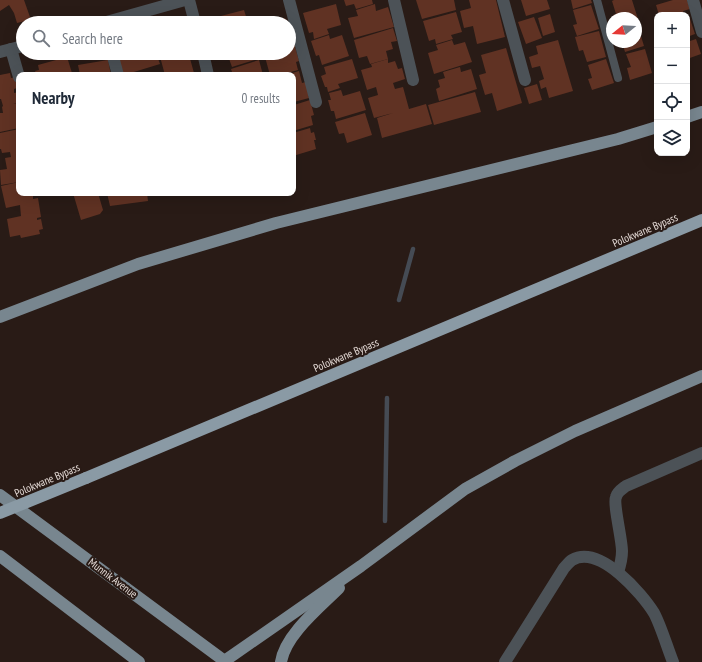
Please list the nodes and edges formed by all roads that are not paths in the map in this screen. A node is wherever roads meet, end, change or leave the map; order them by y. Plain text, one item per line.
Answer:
1 (185, 0) edge
2 (189, 0) edge
3 (289, 0) edge
4 (394, 0) edge
5 (503, 0) edge
6 (597, 0) edge
7 (693, 0) edge
8 (128, 16) edge
9 (193, 16) edge
10 (293, 16) edge
11 (296, 26) edge
12 (702, 32) edge
13 (16, 48) edge
14 (5, 50) edge
15 (114, 60) edge
16 (205, 60) edge
17 (16, 72) edge
18 (117, 72) edge
19 (207, 72) edge
20 (618, 78) dead end
21 (413, 80) dead end
22 (525, 80) dead end
23 (316, 102) dead end
24 (702, 112) edge
25 (690, 116) edge
26 (654, 128) edge
27 (702, 220) edge
28 (0, 316) edge
29 (702, 376) edge
30 (702, 453) edge
31 (0, 495) edge
32 (0, 514) edge
33 (0, 556) edge
34 (361, 566) junction
35 (618, 572) junction
36 (139, 662) edge
37 (224, 662) edge
38 (281, 662) edge
39 (505, 662) edge
40 (673, 662) edge

1 - 8 street
2 - 9 street
3 - 10 street
4 - 21 street
5 - 22 street
6 - 20 lane
7 - 12 street
11 - 23 street
13 - 14 street
14 - 17 street
15 - 18 street
16 - 19 street
24 - 25 main road
26 - 28 main road
27 - 32 highway, Polokwane Bypass, bridge
29 - 34 main road
30 - 35 street
31 - 37 main road, Munnik Avenue
33 - 36 main road
34 - 37 main road
34 - 38 main road
35 - 39 street
35 - 40 street

